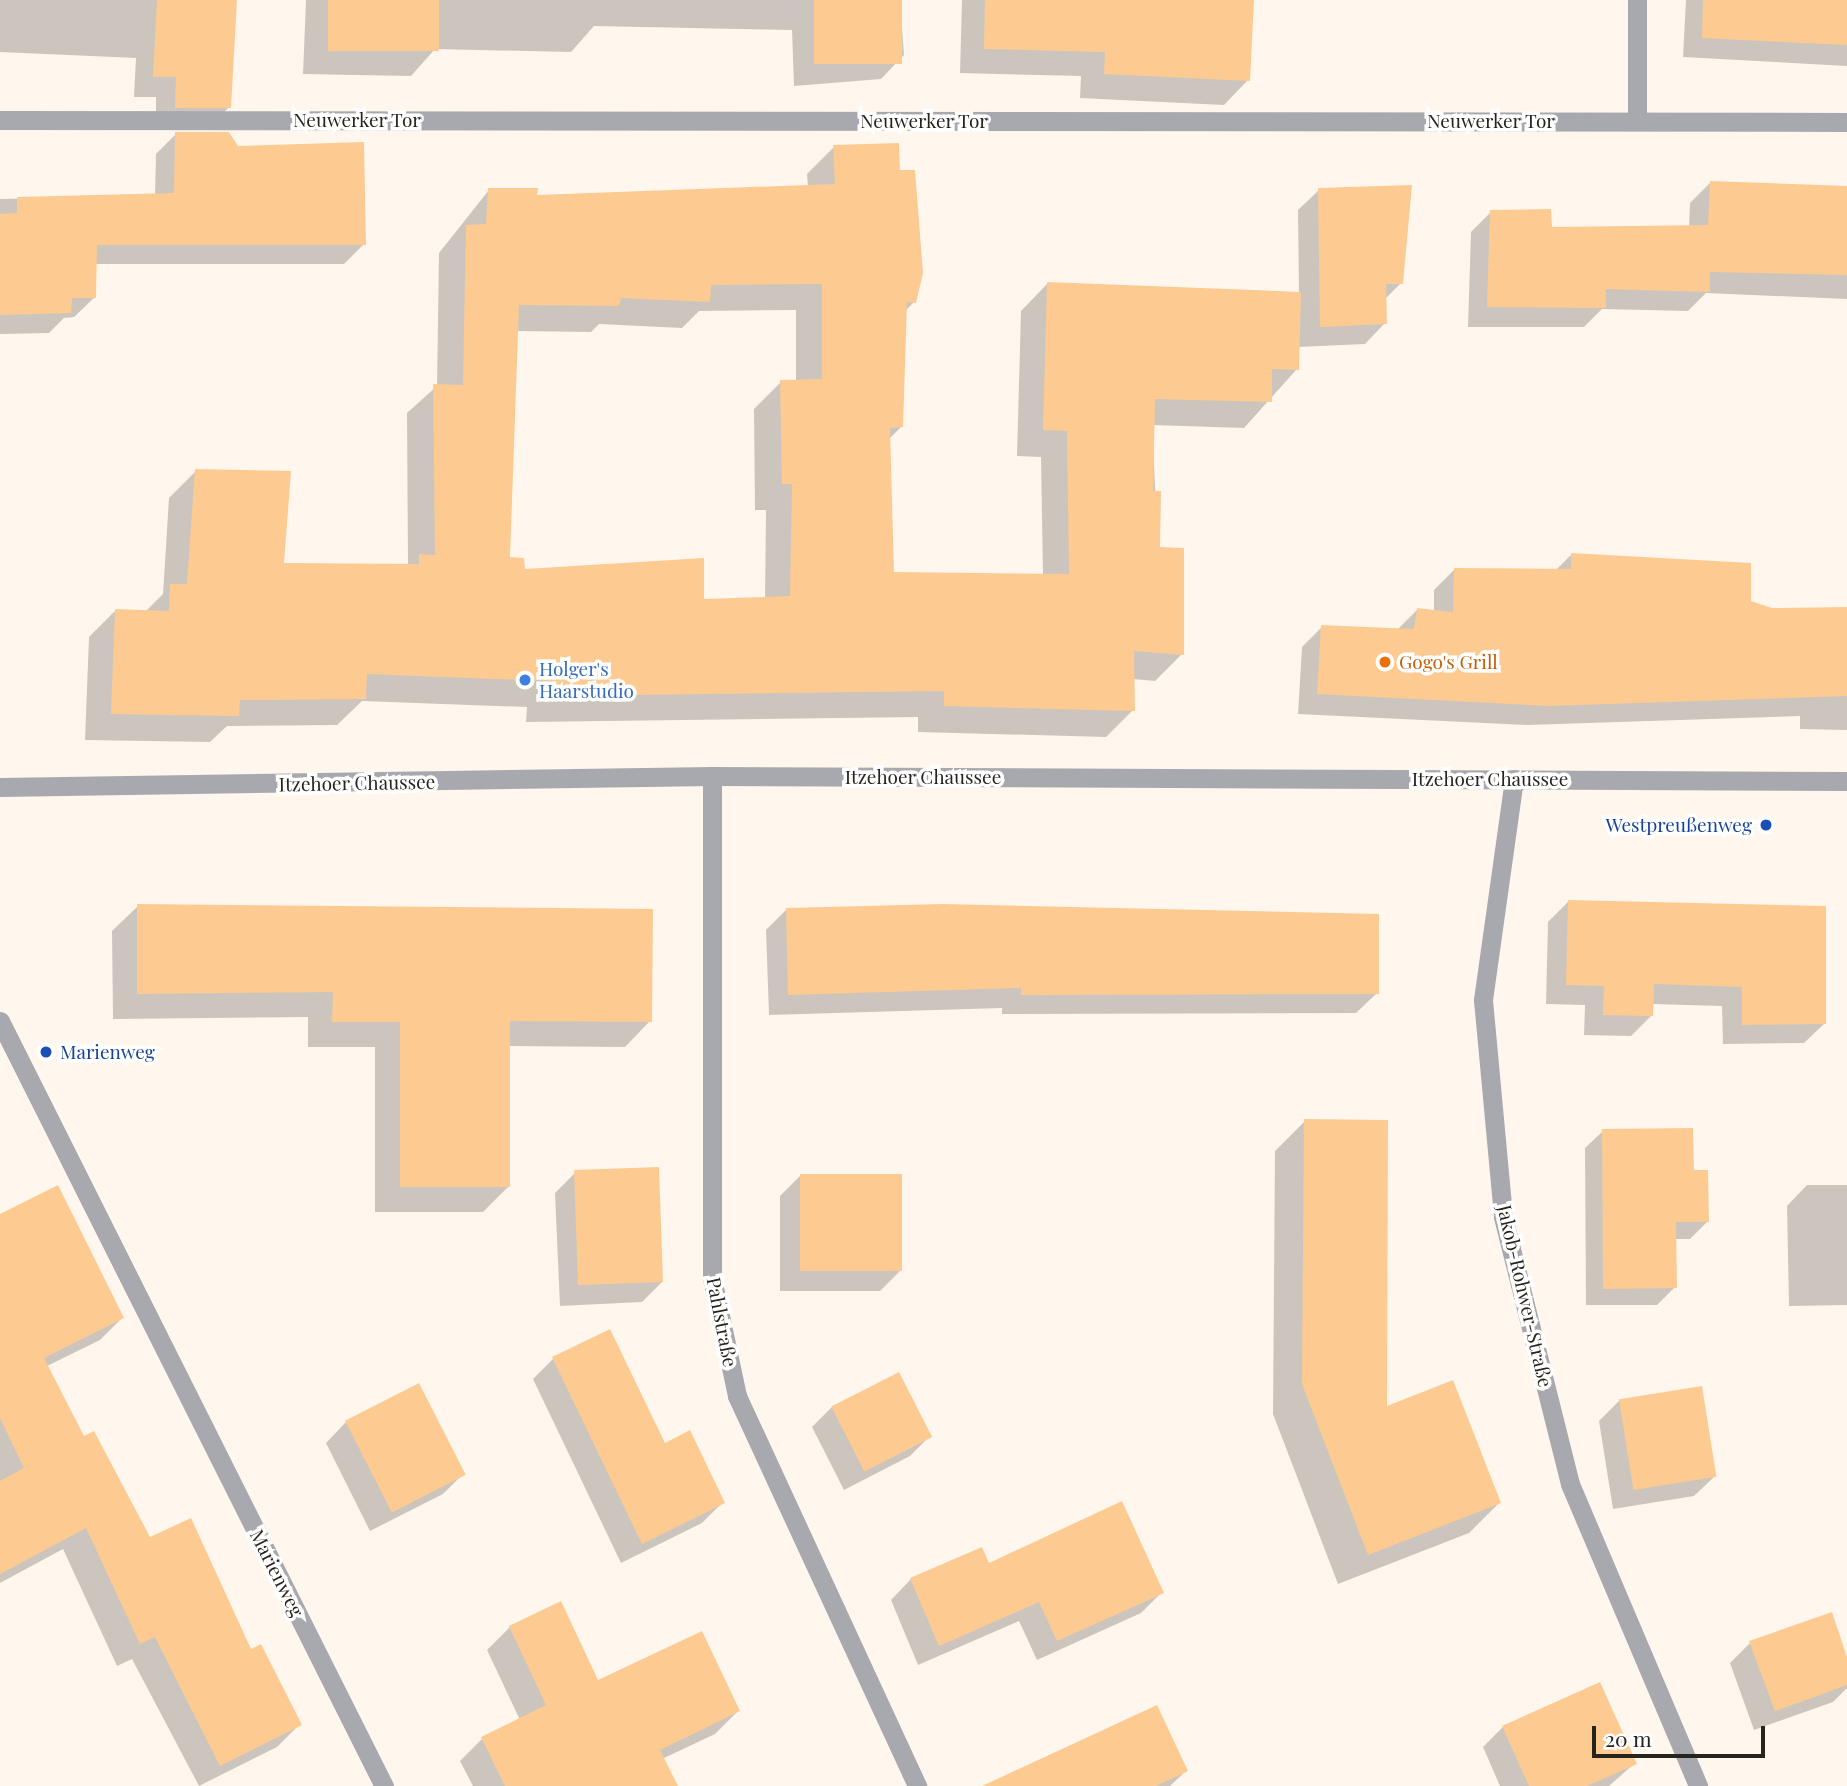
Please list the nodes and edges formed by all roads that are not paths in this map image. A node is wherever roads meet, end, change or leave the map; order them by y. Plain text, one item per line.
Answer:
1 (1637, 0) edge
2 (0, 120) edge
3 (1637, 121) junction
4 (1847, 122) edge
5 (712, 776) junction
6 (1514, 779) junction
7 (1847, 781) edge
8 (0, 788) edge
9 (0, 1021) edge
10 (384, 1786) edge
11 (917, 1786) edge
12 (1698, 1786) edge

1 - 3 street
2 - 3 street, Neuwerker Tor
3 - 4 street, Neuwerker Tor
5 - 6 street, Itzehoer Chaussee
5 - 8 street, Itzehoer Chaussee
5 - 11 street, Pahlstraße
6 - 7 street, Itzehoer Chaussee
6 - 12 street, Jakob-Rohwer-Straße
9 - 10 street, Marienweg

